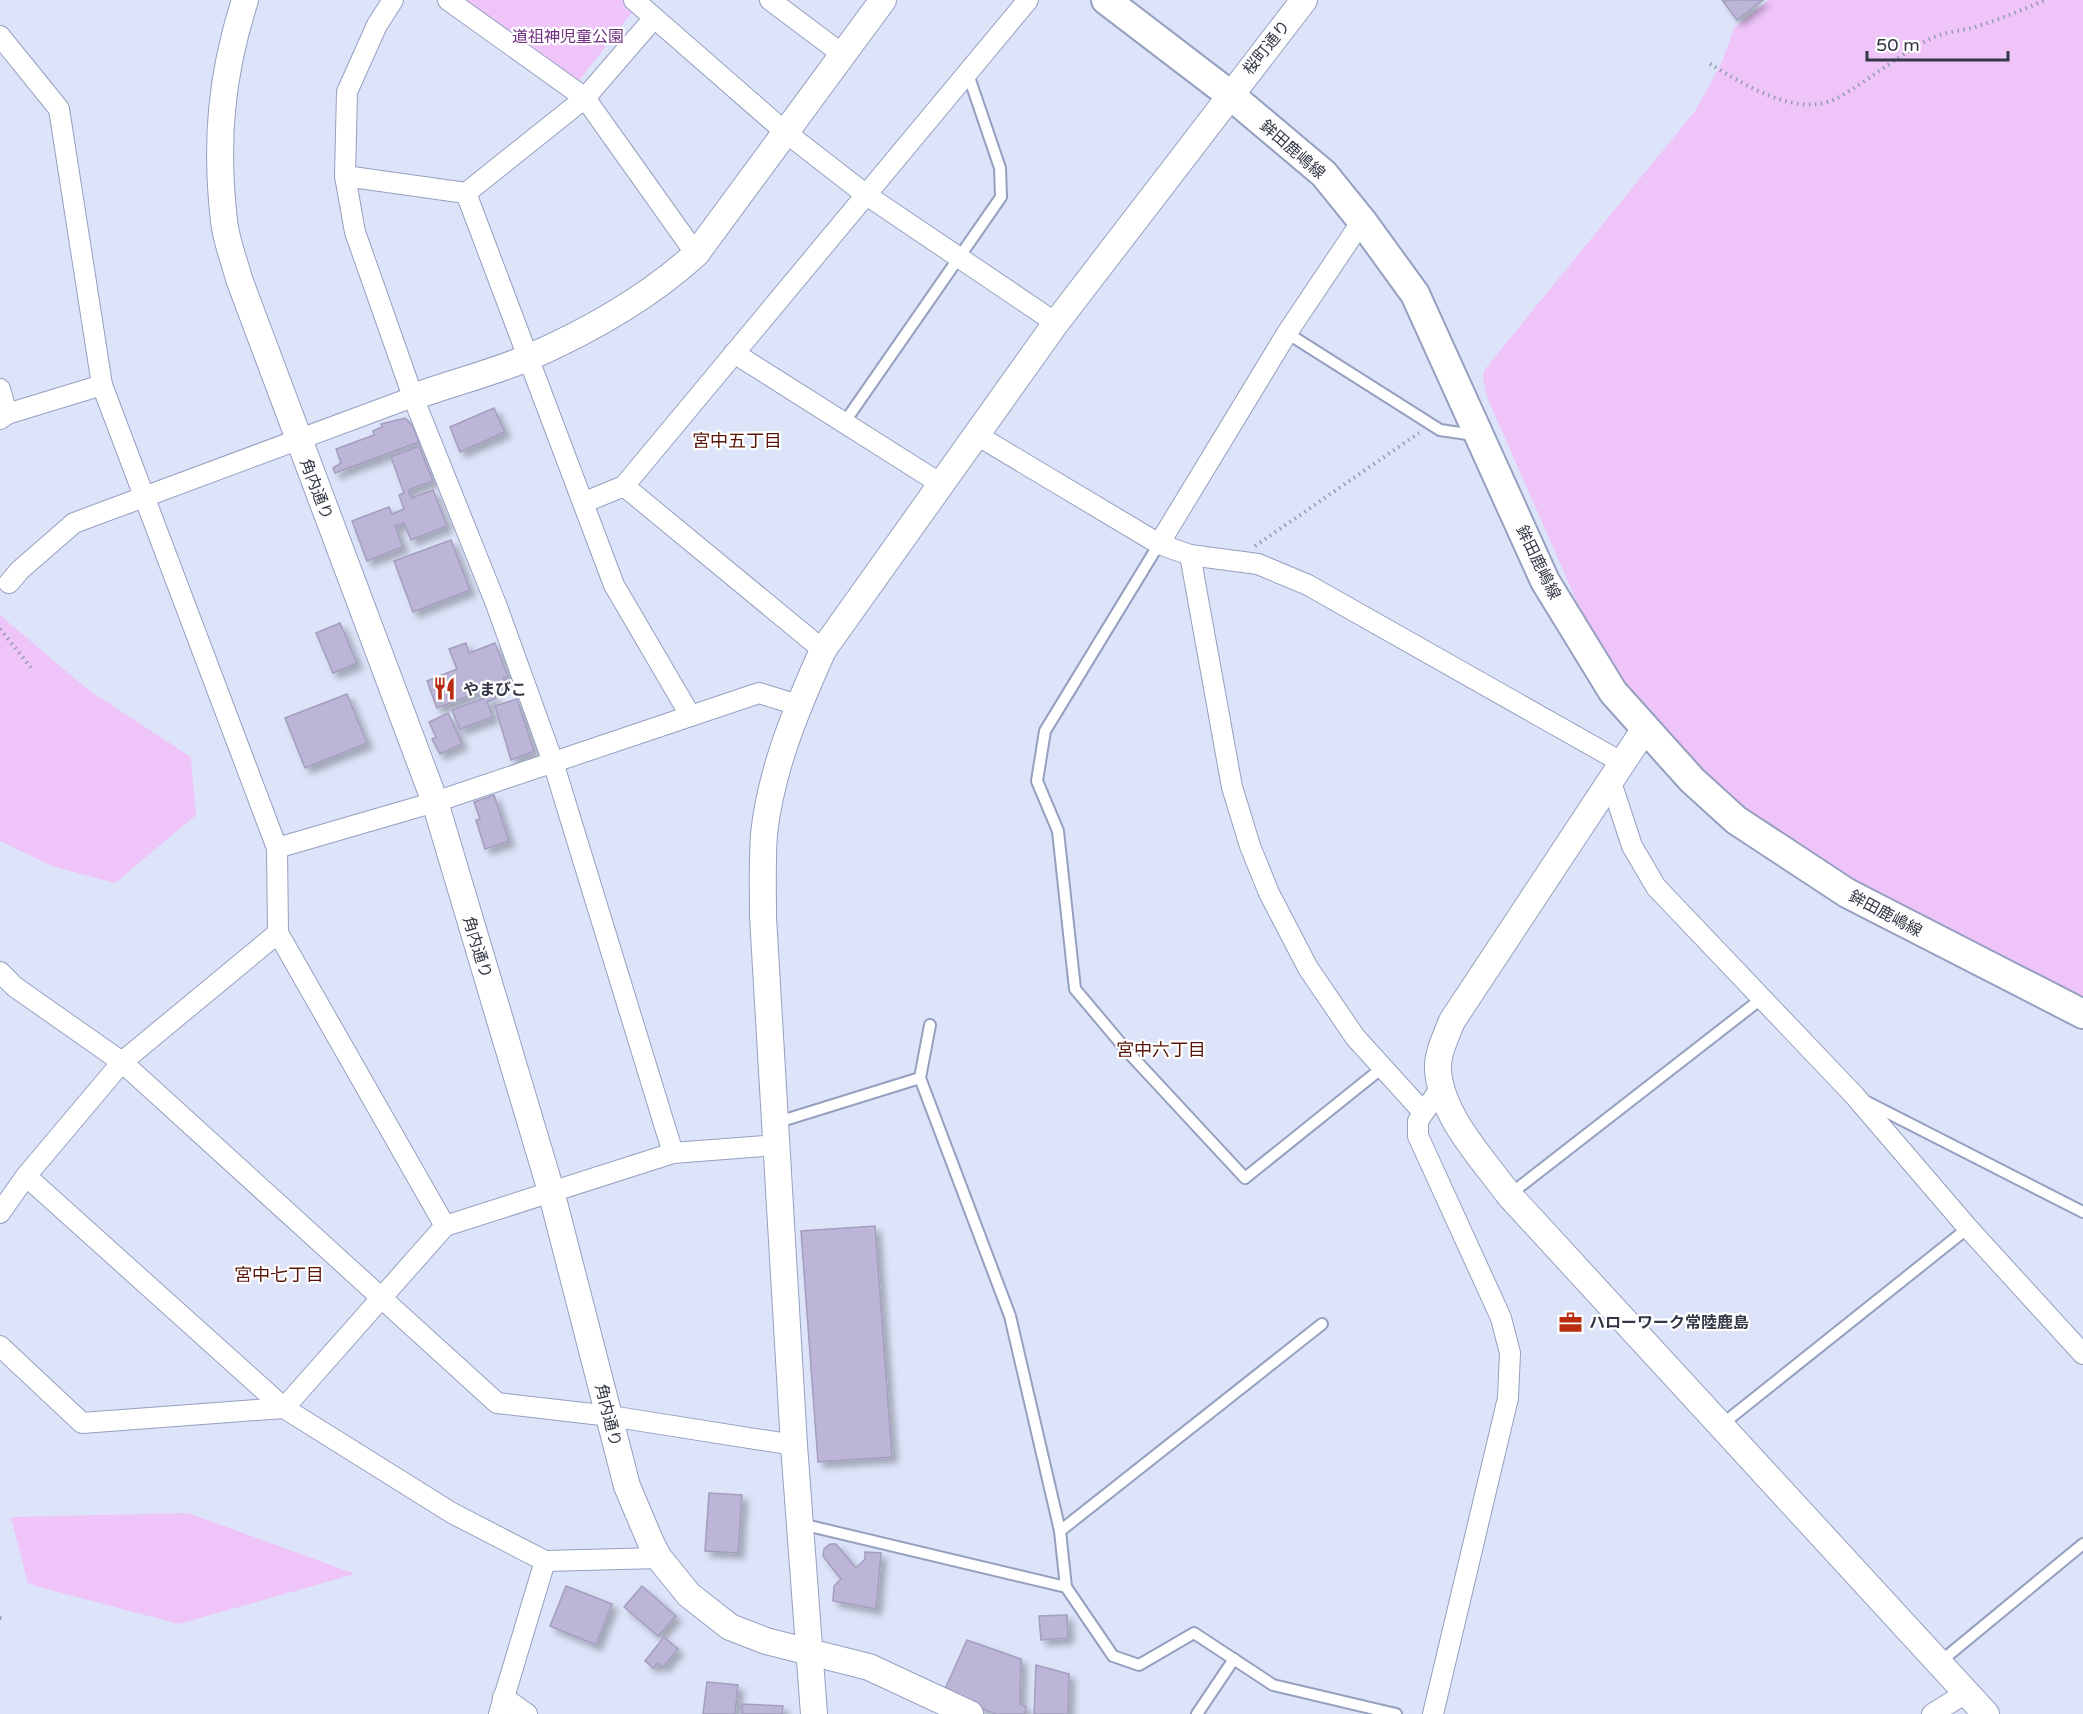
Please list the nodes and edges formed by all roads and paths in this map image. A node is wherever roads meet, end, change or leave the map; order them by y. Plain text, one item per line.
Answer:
1 (245, 0) edge
2 (393, 0) edge
3 (448, 0) edge
4 (634, 0) edge
5 (770, 0) edge
6 (883, 0) edge
7 (1028, 0) edge
8 (1106, 0) edge
9 (2045, 0) edge
10 (1296, 5) edge
11 (654, 18) junction
12 (0, 36) edge
13 (842, 54) junction
14 (1710, 64) dead end
15 (968, 74) junction
16 (1229, 94) junction
17 (585, 98) junction
18 (784, 131) junction
19 (345, 176) junction
20 (466, 193) junction
21 (865, 194) junction
22 (1362, 221) junction
23 (696, 254) junction
24 (958, 257) junction
25 (1056, 324) junction
26 (1287, 333) junction
27 (734, 353) junction
28 (529, 357) junction
29 (102, 385) junction
30 (0, 389) edge
31 (413, 397) junction
32 (4, 417) edge
33 (844, 423) junction
34 (1432, 425) junction
35 (975, 434) junction
36 (1481, 436) junction
37 (298, 438) junction
38 (941, 484) junction
39 (624, 486) junction
40 (145, 496) junction
41 (585, 502) junction
42 (1159, 544) junction
43 (1190, 555) junction
44 (1233, 561) junction
45 (9, 583) dead end
46 (0, 629) edge
47 (823, 650) junction
48 (33, 670) dead end
49 (798, 705) junction
50 (690, 715) junction
51 (1644, 730) junction
52 (553, 762) junction
53 (1615, 771) junction
54 (435, 802) junction
55 (277, 848) junction
56 (278, 933) junction
57 (0, 972) edge
58 (1761, 999) junction
59 (2083, 1014) edge
60 (930, 1025) dead end
61 (122, 1062) junction
62 (1382, 1068) junction
63 (920, 1078) junction
64 (1441, 1087) junction
65 (1854, 1095) junction
66 (1423, 1112) junction
67 (776, 1134) junction
68 (673, 1153) junction
69 (26, 1176) junction
70 (551, 1191) junction
71 (1509, 1195) junction
72 (1, 1210) edge
73 (2083, 1212) edge
74 (445, 1226) junction
75 (1968, 1228) junction
76 (382, 1300) junction
77 (1322, 1324) dead end
78 (0, 1346) edge
79 (2083, 1354) edge
80 (284, 1408) junction
81 (610, 1416) junction
82 (1720, 1426) junction
83 (794, 1445) junction
84 (801, 1524) junction
85 (1060, 1531) junction
86 (2083, 1544) edge
87 (659, 1558) junction
88 (545, 1561) junction
89 (1066, 1587) junction
90 (808, 1651) junction
91 (1234, 1659) junction
92 (1940, 1662) junction
93 (1966, 1693) junction
94 (501, 1705) edge
95 (527, 1714) edge
96 (813, 1714) edge
97 (970, 1714) edge
98 (1197, 1714) edge
99 (1396, 1714) edge
100 (1432, 1714) edge
101 (1932, 1714) edge
102 (1986, 1714) edge

1 - 37 street, 角内通り
2 - 19 street
3 - 17 street
4 - 11 street
5 - 13 street
6 - 13 street
7 - 15 street
8 - 16 main road, 鉾田鹿嶋線
9 - 14 path
10 - 16 street, 桜町通り
11 - 17 street
11 - 18 street
12 - 29 street
13 - 18 street
15 - 21 street
15 - 24 lane
16 - 22 main road, 鉾田鹿嶋線
16 - 25 street, 桜町通り
17 - 20 street
17 - 23 street
18 - 21 street
18 - 23 street
19 - 20 street
19 - 31 street
20 - 28 street
21 - 24 street
21 - 27 street
22 - 26 street
22 - 36 main road, 鉾田鹿嶋線
23 - 28 street
24 - 25 street
24 - 33 lane
25 - 35 street, 桜町通り
26 - 34 lane
26 - 42 street
27 - 33 street
27 - 39 street
28 - 31 street
28 - 41 street
29 - 32 street
29 - 40 street
30 - 32 street
31 - 37 street
31 - 52 street
33 - 38 street
34 - 36 lane
34 - 44 path
35 - 38 street, 桜町通り
35 - 42 street
36 - 51 main road, 鉾田鹿嶋線
37 - 40 street
37 - 54 street, 角内通り
38 - 47 street, 桜町通り
39 - 41 street
39 - 47 street
40 - 45 street
40 - 55 street
41 - 50 street
42 - 43 street
42 - 62 lane
43 - 44 street
43 - 62 street
44 - 53 street
46 - 48 path
47 - 49 street, 桜町通り
49 - 50 street
49 - 67 street, 桜町通り
50 - 52 street
51 - 53 street
51 - 59 main road, 鉾田鹿嶋線
52 - 54 street
52 - 68 street
53 - 58 street
53 - 64 street
54 - 55 street
54 - 70 street, 角内通り
55 - 56 street
56 - 61 street
56 - 74 street
57 - 61 street
58 - 65 street
58 - 71 lane
60 - 63 lane
61 - 69 street
61 - 76 street
62 - 66 street
63 - 67 lane
63 - 85 lane
64 - 66 street
64 - 71 street
65 - 73 lane
65 - 75 street
66 - 100 street
67 - 68 street
67 - 83 street, 桜町通り
68 - 70 street
69 - 72 street
69 - 80 street
70 - 74 street
70 - 81 street, 角内通り
71 - 82 street
74 - 76 street
75 - 79 street
75 - 82 lane
76 - 80 street
76 - 81 street
77 - 85 lane
78 - 80 street
80 - 88 street
81 - 83 street
81 - 87 street, 角内通り
82 - 92 street
83 - 84 street, 桜町通り
84 - 89 lane
84 - 90 street, 桜町通り
85 - 89 lane
86 - 92 lane
87 - 88 street
87 - 90 street, 角内通り
88 - 94 street
89 - 91 lane
90 - 96 street, 桜町通り
90 - 97 street, 角内通り
91 - 98 lane
91 - 99 lane
92 - 93 street
93 - 101 street
93 - 102 street
94 - 95 street

